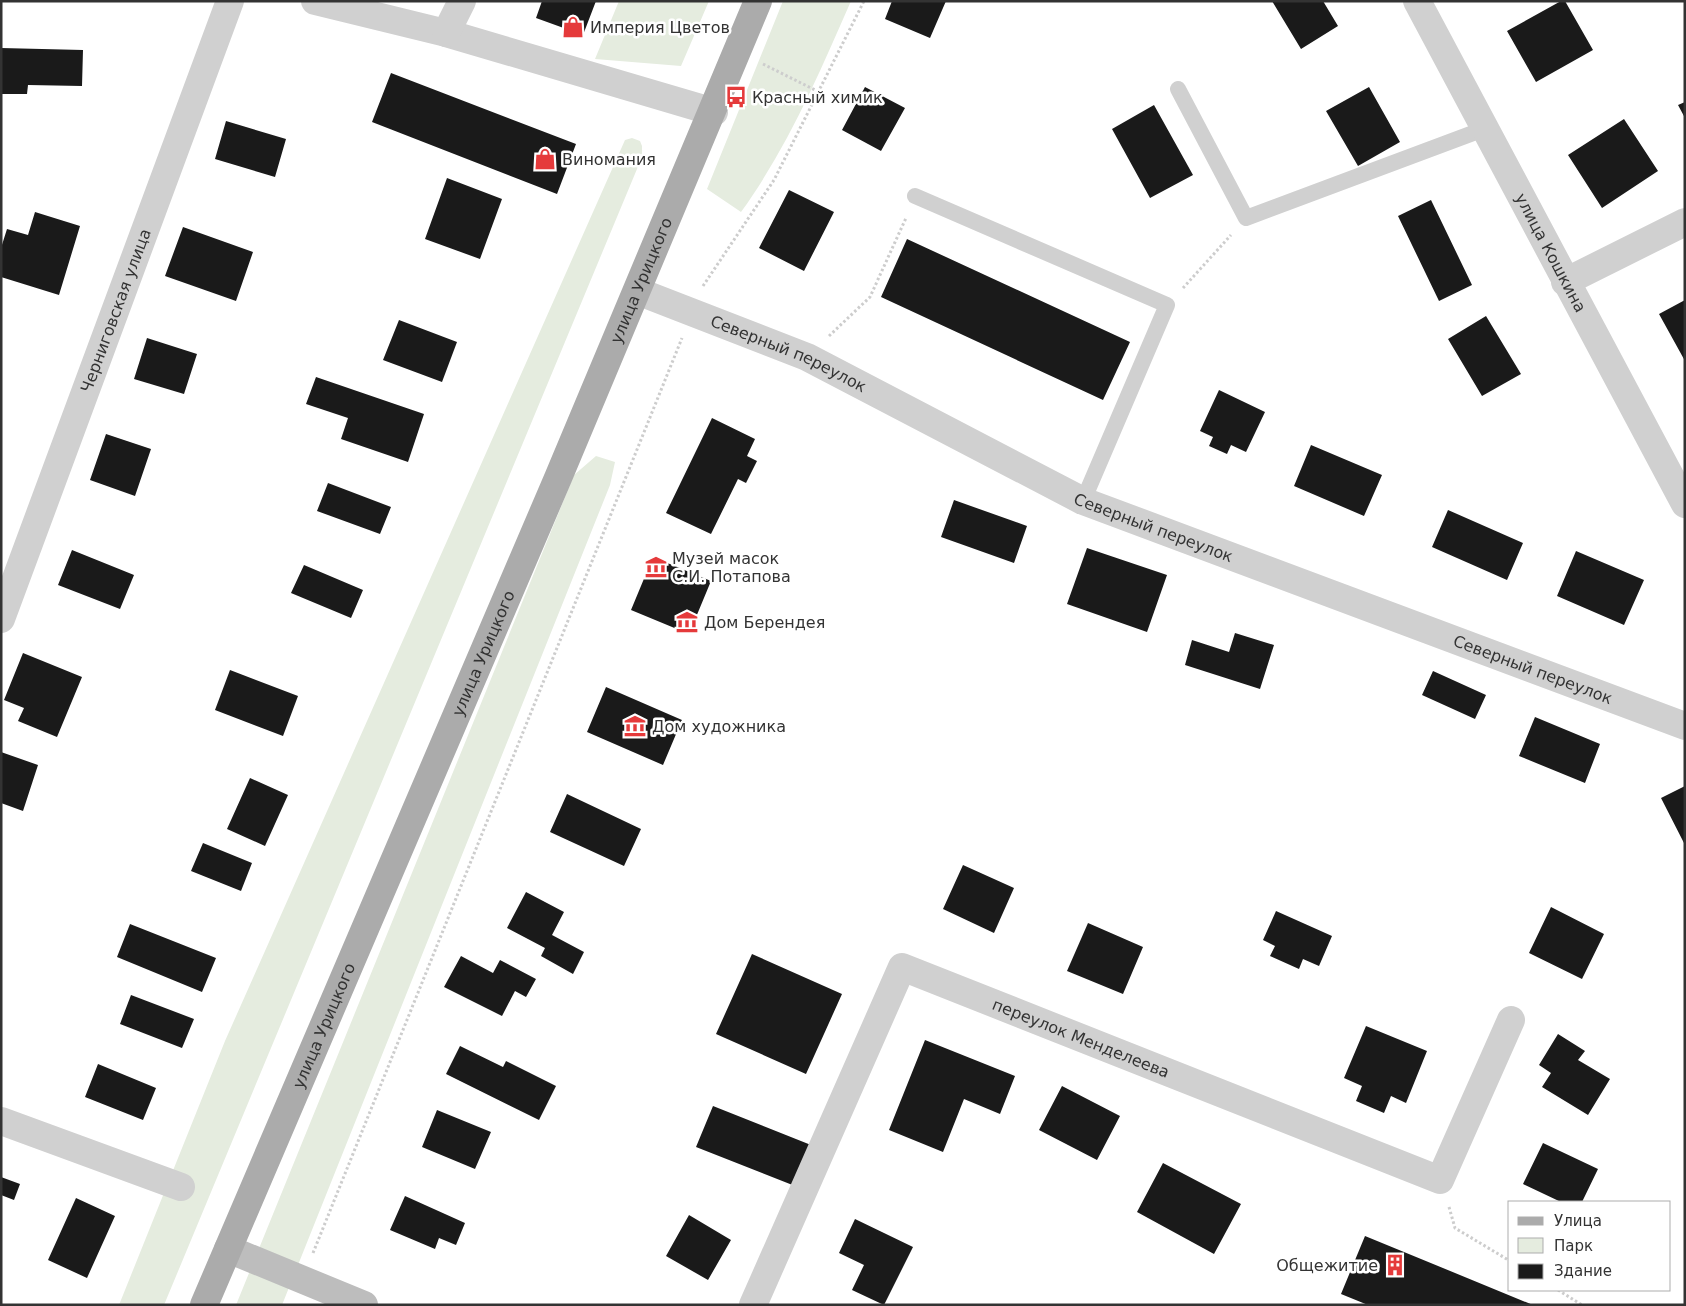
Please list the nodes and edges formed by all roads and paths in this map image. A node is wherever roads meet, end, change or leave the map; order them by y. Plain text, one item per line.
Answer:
1 (230, 1) edge
2 (315, 1) edge
3 (462, 1) edge
4 (758, 1) edge
5 (864, 1) edge
6 (1417, 1) edge
7 (368, 7) edge
8 (446, 33) junction
9 (755, 61) dead end
10 (1178, 89) dead end
11 (819, 92) junction
12 (714, 112) junction
13 (1484, 129) junction
14 (915, 196) joint
15 (1246, 218) junction
16 (1685, 222) edge
17 (1565, 282) junction
18 (637, 291) junction
19 (1167, 305) junction
20 (692, 312) junction
21 (807, 357) junction
22 (1083, 501) junction
23 (1685, 504) edge
24 (1, 620) edge
25 (1685, 726) edge
26 (1511, 1020) dead end
27 (1, 1121) edge
28 (1440, 1180) junction
29 (181, 1187) dead end
30 (228, 1249) junction
31 (1508, 1260) edge
32 (303, 1278) junction
33 (1560, 1291) edge
34 (204, 1305) edge
35 (364, 1305) edge
36 (754, 1305) edge
37 (1582, 1305) edge

1 - 24 street, Черниговская улица
2 - 7 street
3 - 8 street
4 - 12 main road, улица Урицкого
5 - 11 path
6 - 13 street, улица Кошкина
7 - 8 street
8 - 12 street
9 - 11 path
10 - 15 lane
11 - 20 path
12 - 18 main road, улица Урицкого
13 - 15 lane
13 - 17 street, улица Кошкина
14 - 19 lane
14 - 21 path
15 - 19 path
16 - 17 street
17 - 23 street, улица Кошкина
18 - 20 street, Северный переулок
18 - 30 main road, улица Урицкого
19 - 22 lane
20 - 21 street, Северный переулок
20 - 32 path
21 - 22 street, Северный переулок
22 - 25 street, Северный переулок
26 - 28 street
27 - 29 street
28 - 31 path
28 - 36 street, переулок Менделеева
30 - 32 street
30 - 34 main road, улица Урицкого
32 - 35 street
33 - 37 path

